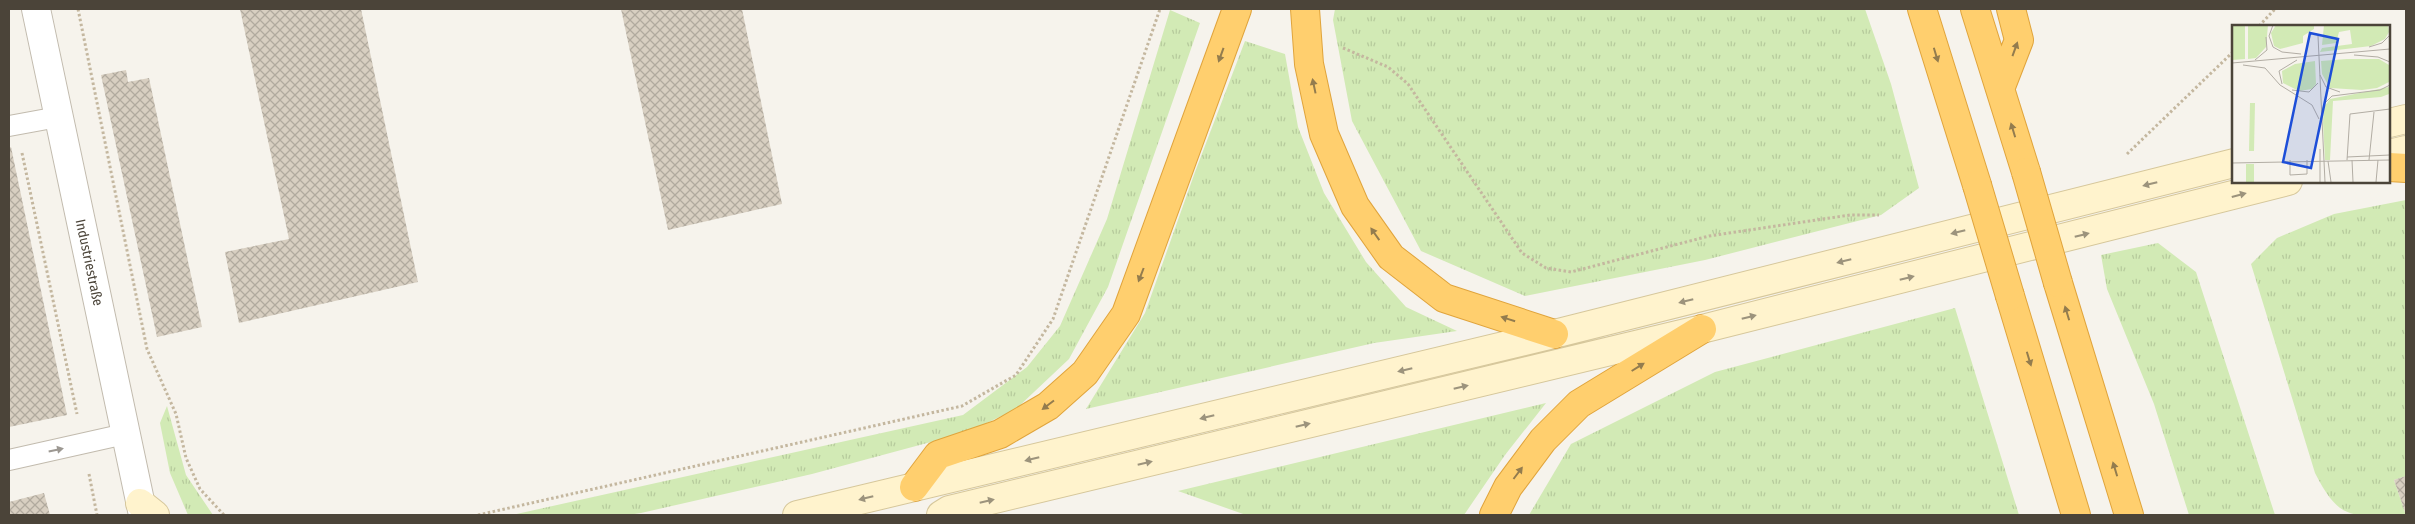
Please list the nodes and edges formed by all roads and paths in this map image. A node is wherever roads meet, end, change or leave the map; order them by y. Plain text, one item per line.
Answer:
1 (36, 9) edge
2 (78, 9) edge
3 (1160, 9) edge
4 (1237, 9) edge
5 (1306, 9) edge
6 (1922, 9) edge
7 (1976, 9) edge
8 (2011, 9) edge
9 (2275, 9) edge
10 (2260, 25) edge
11 (1343, 48) dead end
12 (2232, 53) edge
13 (2000, 89) junction
14 (58, 116) junction
15 (2406, 119) edge
16 (2390, 123) edge
17 (12, 125) edge
18 (2406, 150) edge
19 (2390, 154) edge
20 (2124, 157) dead end
21 (2232, 164) edge
22 (2390, 167) edge
23 (2406, 168) edge
24 (2284, 182) edge
25 (1881, 215) dead end
26 (1702, 329) junction
27 (1554, 334) junction
28 (125, 434) junction
29 (83, 444) junction
30 (9, 460) edge
31 (914, 487) junction
32 (146, 511) edge
33 (98, 515) edge
34 (224, 515) edge
35 (478, 515) edge
36 (797, 515) edge
37 (941, 515) edge
38 (1494, 515) edge
39 (2076, 515) edge
40 (2129, 515) edge

1 - 14 street, Industriestraße
2 - 34 path
3 - 35 path
4 -> 31 highway
27 -> 5 highway
6 -> 39 highway, bridge
7 - 13 highway
13 -> 8 highway
9 - 10 path
11 - 25 path
12 - 20 path
40 -> 13 highway, bridge
14 - 17 lane
14 - 28 street, Industriestraße
15 - 16 main road
17 - 29 path
18 - 19 main road
21 -> 27 main road
22 - 23 highway
26 -> 24 main road
37 -> 26 main road
38 -> 26 highway
27 -> 31 main road
28 - 29 lane
28 - 32 street, Industriestraße
30 -> 29 lane
29 - 33 path
31 -> 36 main road

